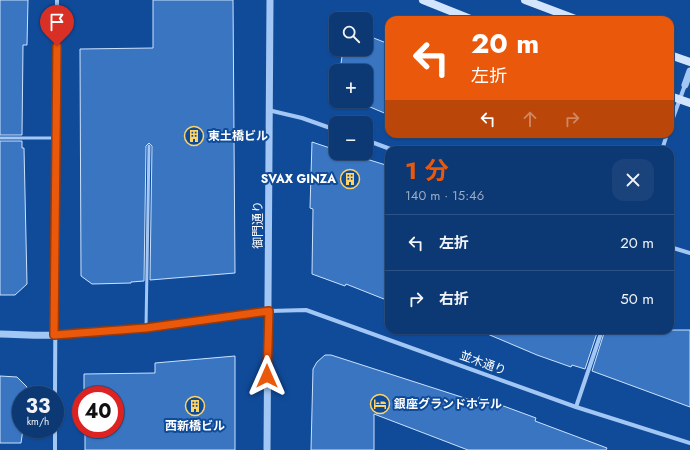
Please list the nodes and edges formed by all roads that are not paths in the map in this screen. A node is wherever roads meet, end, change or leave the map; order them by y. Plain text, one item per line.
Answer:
1 (57, 0) edge
2 (270, 0) edge
3 (423, 0) edge
4 (525, 0) edge
5 (463, 16) edge
6 (567, 16) edge
7 (674, 56) edge
8 (690, 62) edge
9 (690, 71) edge
10 (685, 85) joint
11 (674, 97) edge
12 (680, 99) junction
13 (690, 103) edge
14 (268, 110) junction
15 (674, 115) edge
16 (329, 128) edge
17 (0, 138) edge
18 (56, 138) junction
19 (373, 143) edge
20 (149, 146) dead end
21 (385, 147) edge
22 (674, 248) edge
23 (690, 254) edge
24 (269, 311) junction
25 (146, 328) junction
26 (0, 334) edge
27 (601, 334) edge
28 (54, 335) junction
29 (55, 386) edge
30 (576, 407) junction
31 (55, 438) edge
32 (690, 443) edge
33 (55, 450) edge
34 (267, 450) edge

1 - 18 street
2 - 14 street, 御門通り
3 - 5 main road
4 - 6 main road
7 - 8 main road
9 - 10 street
10 - 12 street
11 - 12 main road
12 - 13 main road
12 - 15 street
14 - 16 street
14 - 24 street, 御門通り
17 - 18 lane
18 - 28 street
19 - 21 street
20 - 25 lane
22 - 23 street
24 - 25 street
24 - 30 street, 並木通り
24 - 34 street, 御門通り
25 - 28 street
26 - 28 street
27 - 30 street
28 - 29 street
30 - 32 street, 並木通り
31 - 33 street

